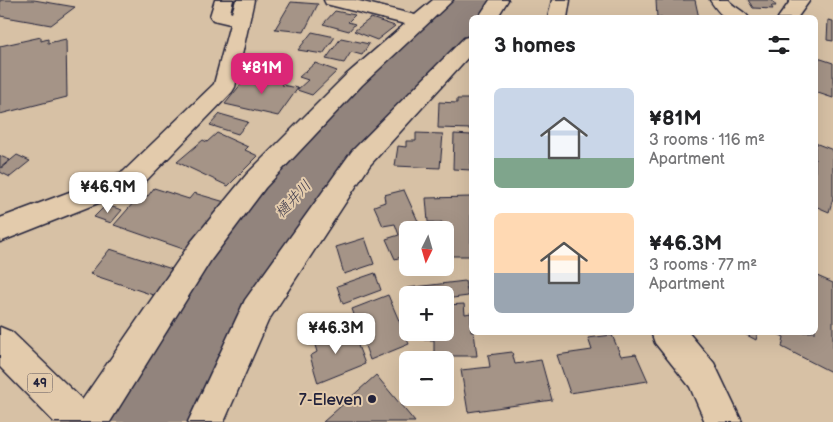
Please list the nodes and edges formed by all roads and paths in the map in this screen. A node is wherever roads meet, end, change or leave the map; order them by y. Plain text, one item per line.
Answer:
1 (224, 0) edge
2 (333, 0) edge
3 (444, 0) edge
4 (499, 0) edge
5 (561, 0) edge
6 (719, 0) edge
7 (801, 0) edge
8 (242, 10) edge
9 (489, 15) edge
10 (558, 15) edge
11 (734, 15) edge
12 (789, 15) edge
13 (419, 22) junction
14 (469, 44) edge
15 (0, 230) edge
16 (669, 335) edge
17 (0, 343) edge
18 (79, 422) edge
19 (89, 422) edge
20 (206, 422) edge
21 (724, 422) edge

1 - 8 street
2 - 13 street
3 - 13 street
4 - 9 street
5 - 10 street
6 - 11 street
7 - 12 street
8 - 15 street
13 - 19 street
14 - 20 street
16 - 21 street
17 - 18 street, 49

